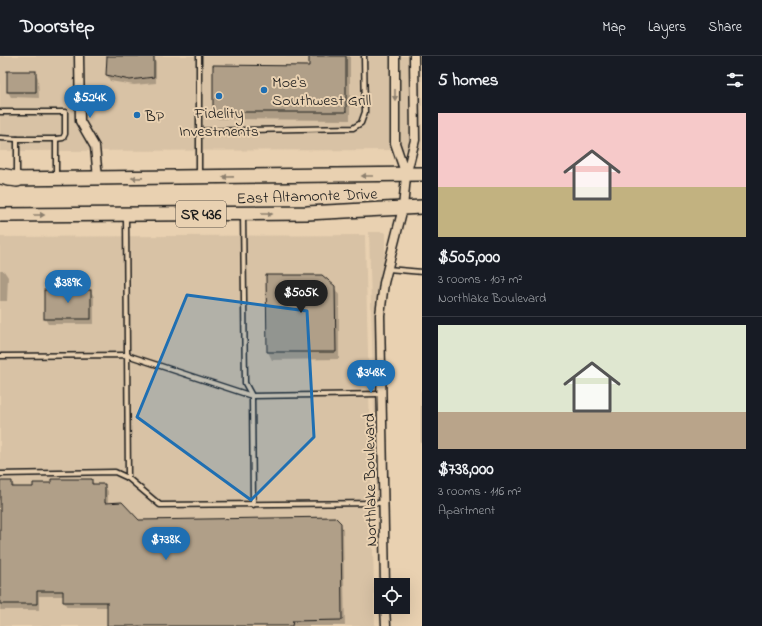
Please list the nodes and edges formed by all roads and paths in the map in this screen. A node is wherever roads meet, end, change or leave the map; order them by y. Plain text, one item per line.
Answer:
1 (79, 56) edge
2 (199, 56) edge
3 (364, 56) edge
4 (395, 56) edge
5 (410, 56) edge
6 (414, 56) edge
7 (414, 68) junction
8 (0, 112) edge
9 (199, 131) junction
10 (0, 138) edge
11 (17, 139) junction
12 (56, 139) junction
13 (422, 174) edge
14 (406, 176) junction
15 (0, 177) edge
16 (199, 177) junction
17 (17, 178) junction
18 (56, 178) junction
19 (98, 178) junction
20 (422, 207) edge
21 (402, 208) junction
22 (126, 214) junction
23 (242, 214) junction
24 (0, 215) edge
25 (388, 269) junction
26 (422, 272) edge
27 (127, 355) junction
28 (0, 356) edge
29 (382, 394) junction
30 (252, 396) junction
31 (0, 474) edge
32 (128, 478) junction
33 (384, 503) junction
34 (253, 504) junction
35 (385, 578) edge
36 (385, 614) edge
37 (386, 626) edge

1 - 19 street
2 - 9 lane
3 - 9 lane
4 -> 14 street
5 - 7 lane
6 - 7 street, Northlake Boulevard
7 - 14 street, Northlake Boulevard
8 - 12 lane
9 - 16 lane
10 - 11 lane
11 - 12 lane
11 - 17 lane
12 - 18 lane
13 - 14 main road, East Altamonte Drive / SR 436
14 -> 16 main road, East Altamonte Drive / SR 436
14 - 21 street, Northlake Boulevard
15 - 17 highway
16 -> 19 main road, East Altamonte Drive / SR 436
17 - 18 main road, East Altamonte Drive / SR 436
18 - 19 main road, East Altamonte Drive / SR 436
20 - 21 main road, East Altamonte Drive / SR 436
23 -> 21 main road, East Altamonte Drive / SR 436
21 - 25 street, Northlake Boulevard
22 - 23 main road, East Altamonte Drive / SR 436
24 -> 22 main road, East Altamonte Drive / SR 436
22 - 27 lane
23 - 30 lane
25 - 26 lane
25 - 29 street, Northlake Boulevard
27 - 28 lane
27 - 30 lane
27 - 32 lane
29 - 30 lane
29 - 33 street, Northlake Boulevard
30 - 34 lane
31 - 32 lane
32 - 34 lane
33 - 34 lane
33 - 35 street, Northlake Boulevard
36 - 37 street

